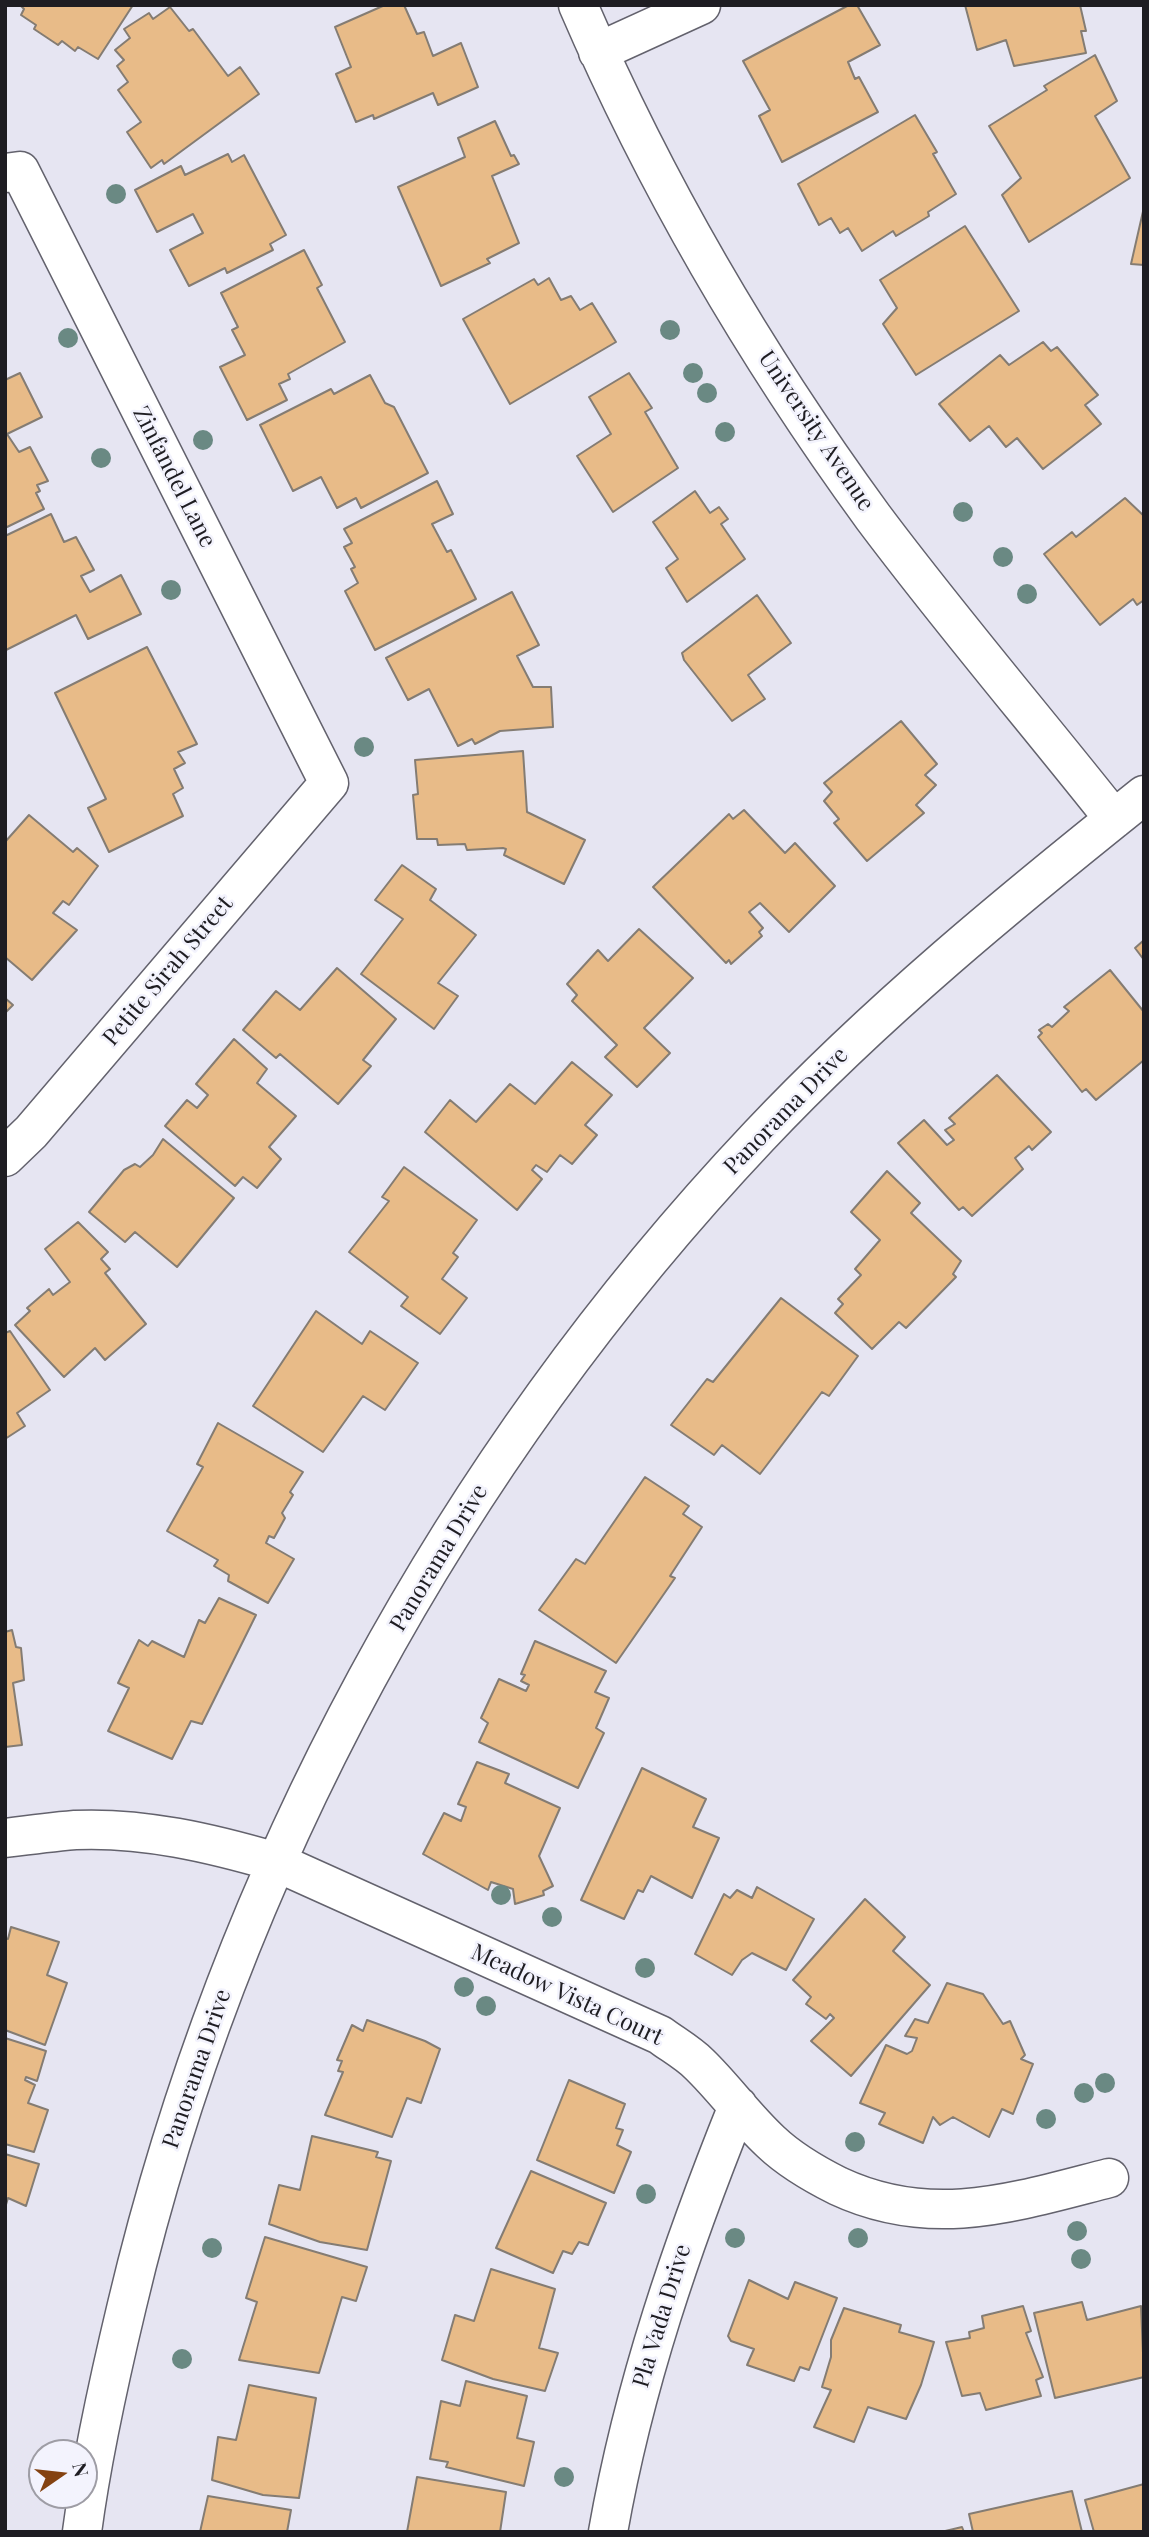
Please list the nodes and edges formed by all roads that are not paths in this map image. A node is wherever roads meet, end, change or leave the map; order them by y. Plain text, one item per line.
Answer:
1 (578, 5) edge
2 (701, 5) edge
3 (598, 52) junction
4 (13, 172) edge
5 (328, 783) joint
6 (1144, 795) edge
7 (1114, 819) junction
8 (5, 1157) edge
9 (5, 1838) edge
10 (276, 1862) junction
11 (738, 2106) junction
12 (1109, 2178) dead end
13 (82, 2532) edge
14 (608, 2532) edge

1 - 3 street, University Avenue
2 - 3 street
3 - 7 street, University Avenue
4 - 5 street, Zinfandel Lane
5 - 8 street, Petite Sirah Street
6 - 7 street, Panorama Drive
7 - 10 street, Panorama Drive
9 - 10 street, Meadow Vista Court
10 - 11 street, Meadow Vista Court
10 - 13 street, Panorama Drive
11 - 12 street, Meadow Vista Court
11 - 14 street, Pla Vada Drive

